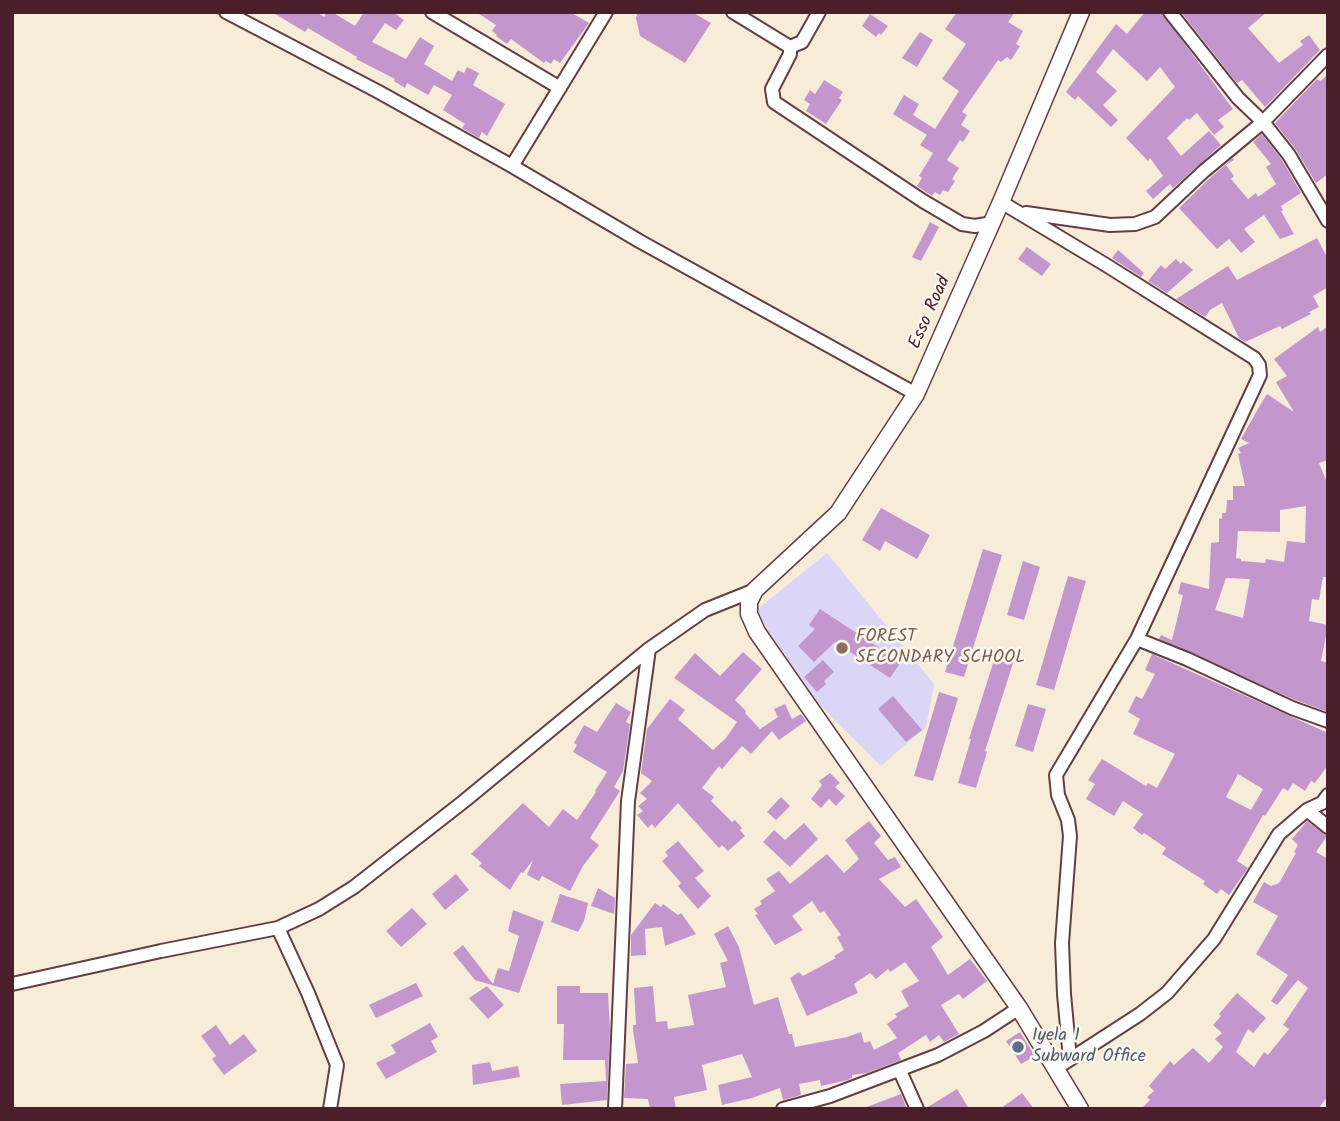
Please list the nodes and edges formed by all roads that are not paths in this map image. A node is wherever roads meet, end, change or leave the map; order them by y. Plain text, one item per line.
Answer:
1 (432, 12) edge
2 (606, 12) edge
3 (733, 12) edge
4 (819, 12) edge
5 (1081, 12) edge
6 (1170, 12) edge
7 (233, 14) edge
8 (790, 47) junction
9 (1328, 55) edge
10 (560, 88) junction
11 (1262, 122) junction
12 (512, 166) junction
13 (1001, 202) junction
14 (1019, 212) junction
15 (1328, 221) edge
16 (992, 223) junction
17 (916, 394) junction
18 (755, 590) junction
19 (1136, 639) junction
20 (649, 649) junction
21 (1328, 721) edge
22 (1328, 795) edge
23 (1307, 810) junction
24 (1328, 827) edge
25 (278, 928) junction
26 (12, 984) edge
27 (1019, 1008) junction
28 (1070, 1059) junction
29 (1055, 1069) junction
30 (900, 1070) junction
31 (330, 1109) edge
32 (615, 1109) edge
33 (783, 1109) edge
34 (918, 1109) edge
35 (1080, 1109) edge

1 - 10 street
2 - 10 street
3 - 8 street
4 - 8 street
5 - 13 street, Esso Road
6 - 11 street
7 - 12 street
8 - 16 street
9 - 11 street
10 - 12 street
11 - 14 street
11 - 15 street
12 - 17 street
13 - 14 street
13 - 16 street, Esso Road
14 - 19 street
16 - 17 street, Esso Road
17 - 18 street, Esso Road
18 - 20 street
18 - 27 street
19 - 21 street
19 - 28 street
20 - 25 street
20 - 32 street
22 - 23 street
23 - 24 street
23 - 28 street
25 - 26 street
25 - 31 street
27 - 29 street
27 - 30 street
28 - 29 street
29 - 35 street
30 - 33 street
30 - 34 street

